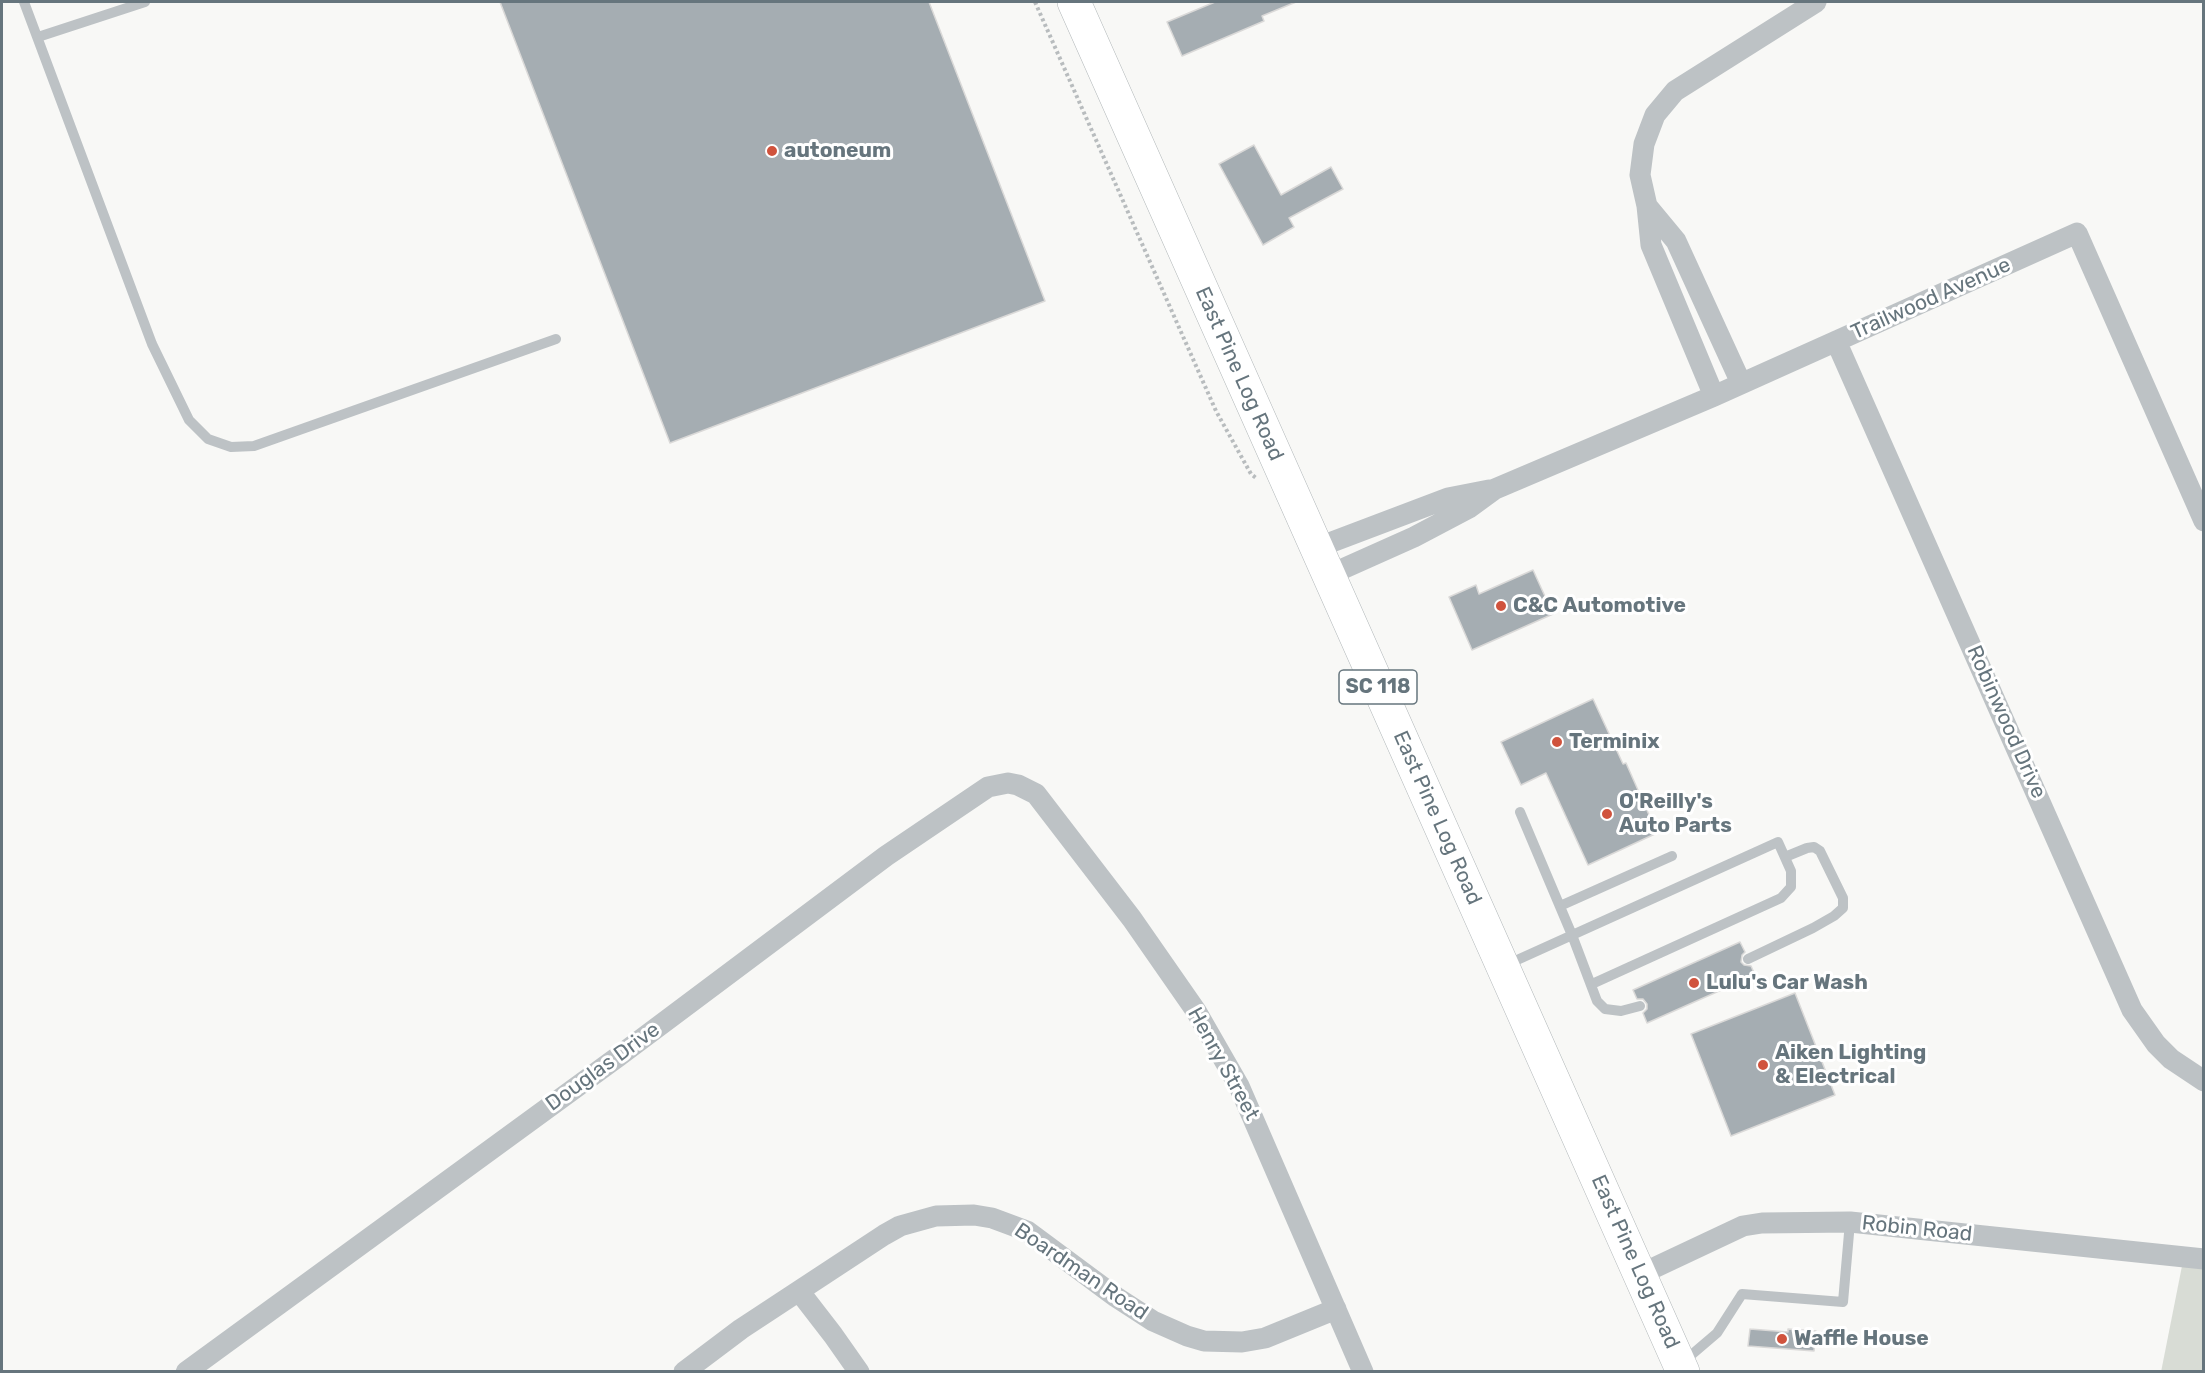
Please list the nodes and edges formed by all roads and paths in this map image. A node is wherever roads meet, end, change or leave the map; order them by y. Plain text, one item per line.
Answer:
1 (24, 2) edge
2 (145, 2) edge
3 (1035, 2) edge
4 (1074, 2) edge
5 (1816, 2) edge
6 (38, 37) junction
7 (1647, 206) junction
8 (556, 339) dead end
9 (1836, 341) junction
10 (1741, 383) junction
11 (1714, 396) junction
12 (1259, 480) dead end
13 (1495, 489) junction
14 (2204, 521) edge
15 (1322, 562) junction
16 (1028, 789) joint
17 (1520, 812) dead end
18 (1672, 856) dead end
19 (1785, 857) junction
20 (1560, 906) junction
21 (1572, 935) junction
22 (1748, 959) dead end
23 (1503, 966) junction
24 (1592, 984) junction
25 (1640, 1006) dead end
26 (2204, 1081) edge
27 (1850, 1222) junction
28 (2204, 1259) edge
29 (1641, 1274) junction
30 (799, 1291) junction
31 (1336, 1309) junction
32 (1682, 1368) edge
33 (186, 1371) edge
34 (684, 1371) edge
35 (859, 1371) edge
36 (1363, 1371) edge

1 - 6 lane
2 - 6 lane
3 - 12 path
4 - 15 main road, East Pine Log Road / SC 118
5 - 7 street
6 - 8 lane
7 - 10 street
7 - 11 street
9 - 10 street, Trailwood Avenue
9 - 14 street, Trailwood Avenue
9 - 26 street, Robinwood Drive
10 - 11 street, Trailwood Avenue
11 - 13 street, Trailwood Avenue
13 - 15 street, Trailwood Avenue
13 - 15 street, Trailwood Avenue
15 - 23 main road, East Pine Log Road / SC 118
16 - 31 street, Henry Street
16 - 33 street, Douglas Drive
17 - 20 lane
18 - 20 lane
19 - 21 lane
19 - 22 lane
19 - 24 lane
20 - 21 lane
21 - 23 lane
21 - 24 lane
23 - 29 main road, East Pine Log Road / SC 118
24 - 25 lane
27 - 28 street, Robin Road
27 - 29 street, Robin Road
27 - 32 lane
29 - 32 main road, East Pine Log Road / SC 118
30 - 31 street, Boardman Road
30 - 34 street, Boardman Road
30 - 35 street
31 - 36 street, Henry Street

